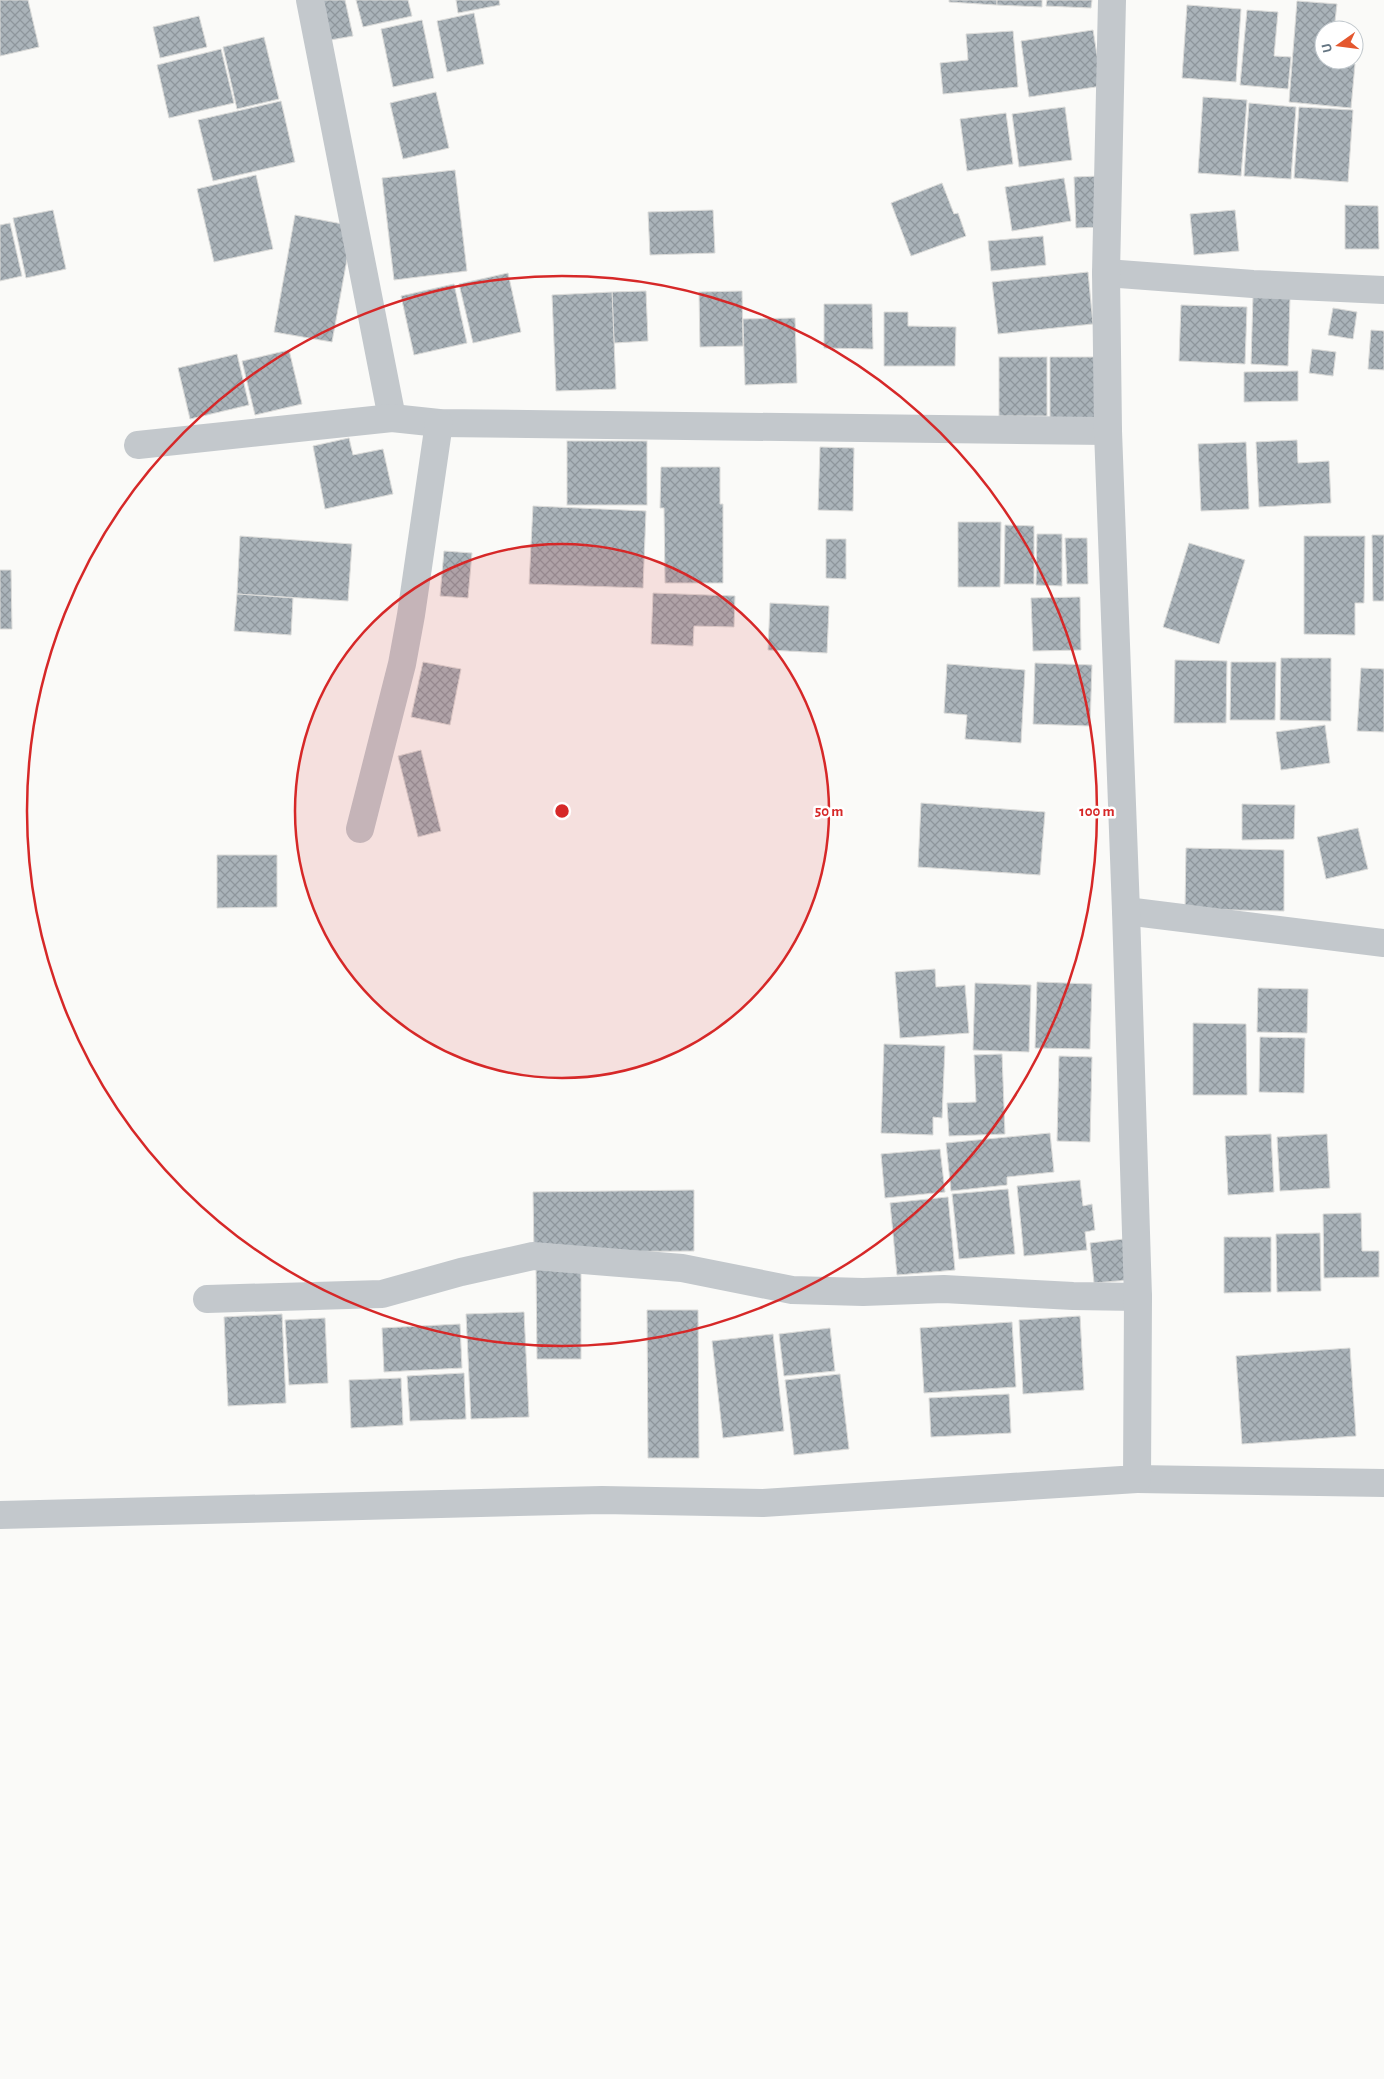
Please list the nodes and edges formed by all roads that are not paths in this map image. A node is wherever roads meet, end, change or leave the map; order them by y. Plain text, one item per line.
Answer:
1 (310, 0) edge
2 (1112, 0) edge
3 (1106, 273) junction
4 (1384, 290) edge
5 (392, 418) junction
6 (439, 423) junction
7 (1108, 431) junction
8 (138, 445) dead end
9 (360, 829) dead end
10 (1126, 910) junction
11 (1384, 943) edge
12 (1138, 1296) junction
13 (207, 1298) dead end
14 (1137, 1479) junction
15 (1384, 1483) edge
16 (0, 1515) edge

1 - 5 street
2 - 3 street
3 - 4 street
3 - 7 street
5 - 6 street
5 - 8 street
6 - 7 street
6 - 9 street
7 - 10 street
10 - 11 street
10 - 12 street
12 - 13 street
12 - 14 street
14 - 15 street
14 - 16 street

